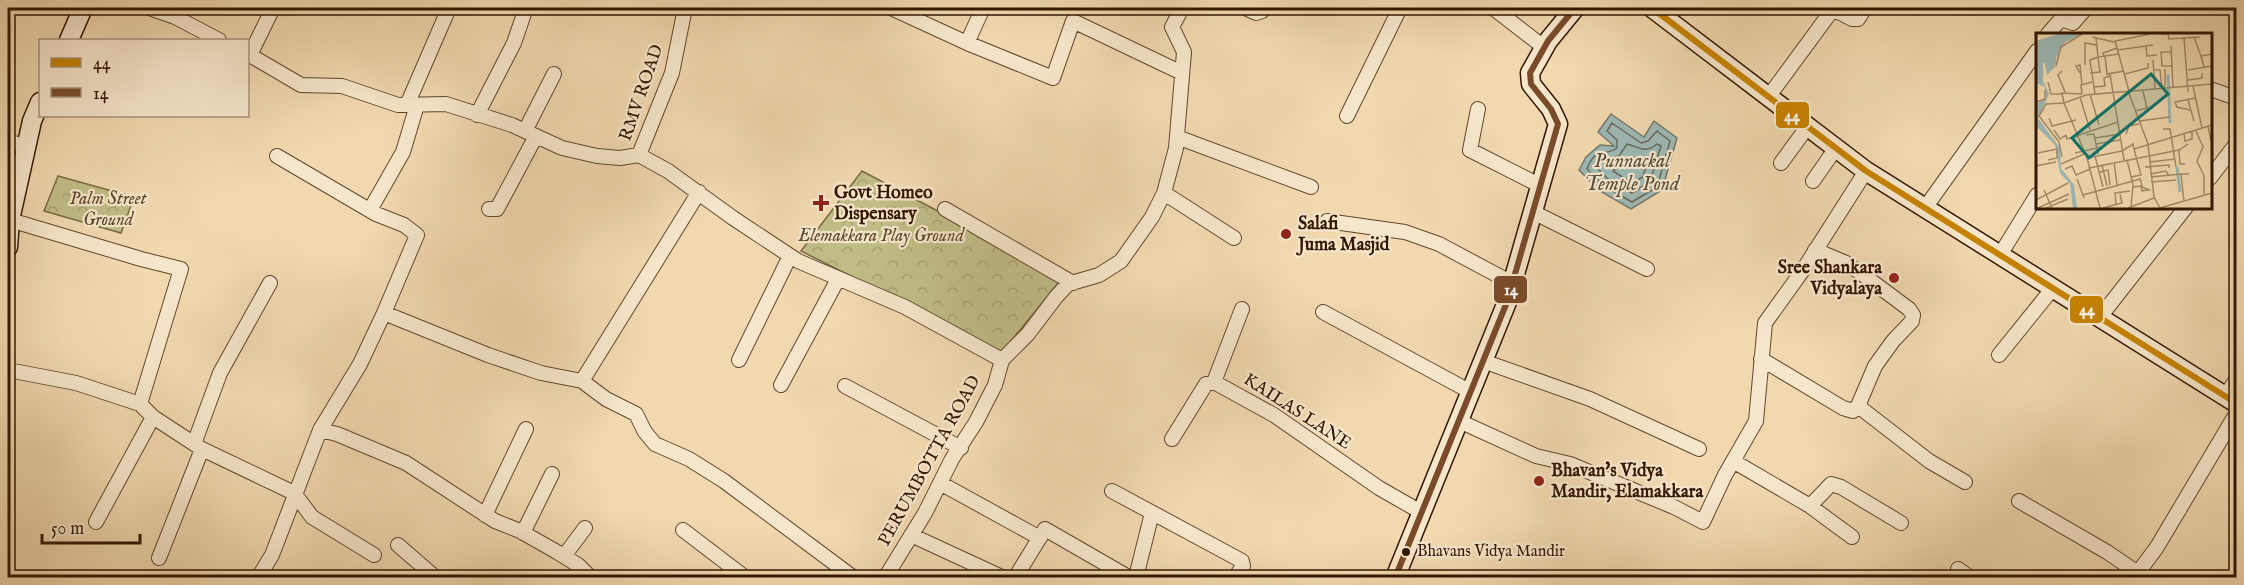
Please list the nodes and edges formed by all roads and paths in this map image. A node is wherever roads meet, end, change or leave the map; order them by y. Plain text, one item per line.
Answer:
1 (83, 8) edge
2 (149, 8) edge
3 (273, 8) edge
4 (449, 8) edge
5 (526, 8) edge
6 (685, 8) edge
7 (891, 8) edge
8 (983, 8) edge
9 (1182, 8) edge
10 (1245, 8) edge
11 (1263, 8) edge
12 (1400, 8) edge
13 (1492, 8) edge
14 (1575, 8) edge
15 (1652, 8) edge
16 (1865, 8) edge
17 (2086, 8) edge
18 (2049, 33) edge
19 (69, 39) edge
20 (217, 39) edge
21 (967, 43) junction
22 (1545, 48) junction
23 (2036, 52) edge
24 (249, 55) edge
25 (1182, 73) junction
26 (554, 74) dead end
27 (2213, 90) dead end
28 (1769, 96) junction
29 (2236, 98) edge
30 (39, 104) edge
31 (412, 105) junction
32 (1478, 109) dead end
33 (477, 115) junction
34 (1347, 116) dead end
35 (1808, 126) junction
36 (531, 134) junction
37 (1177, 136) junction
38 (8, 141) edge
39 (2236, 144) edge
40 (26, 147) junction
41 (1836, 148) junction
42 (639, 155) junction
43 (277, 156) dead end
44 (1781, 163) dead end
45 (1866, 171) junction
46 (2211, 177) edge
47 (1813, 181) dead end
48 (1541, 186) junction
49 (1311, 187) dead end
50 (699, 192) junction
51 (1164, 192) junction
52 (2036, 197) edge
53 (1925, 208) junction
54 (2185, 208) edge
55 (489, 209) dead end
56 (945, 209) dead end
57 (370, 210) junction
58 (1533, 212) junction
59 (10, 220) junction
60 (1327, 221) dead end
61 (1234, 237) dead end
62 (8, 247) edge
63 (1815, 250) junction
64 (2000, 255) junction
65 (790, 256) junction
66 (1647, 269) dead end
67 (838, 279) junction
68 (270, 283) dead end
69 (1073, 283) junction
70 (1512, 283) junction
71 (2053, 288) junction
72 (1242, 309) dead end
73 (1323, 312) dead end
74 (384, 313) junction
75 (2100, 317) junction
76 (1999, 355) dead end
77 (1761, 359) junction
78 (739, 360) dead end
79 (1002, 360) junction
80 (1483, 361) junction
81 (8, 370) edge
82 (2236, 380) edge
83 (582, 381) junction
84 (1214, 382) junction
85 (781, 385) dead end
86 (844, 386) dead end
87 (1471, 392) junction
88 (2231, 399) edge
89 (140, 404) junction
90 (1858, 406) junction
91 (2236, 414) edge
92 (153, 417) junction
93 (1459, 421) junction
94 (526, 429) dead end
95 (320, 430) junction
96 (1172, 439) dead end
97 (198, 446) junction
98 (961, 448) junction
99 (1699, 449) dead end
100 (1733, 462) junction
101 (552, 474) dead end
102 (1965, 482) dead end
103 (940, 483) junction
104 (1112, 491) dead end
105 (294, 493) junction
106 (2019, 501) dead end
107 (1810, 506) junction
108 (1421, 512) junction
109 (1152, 513) junction
110 (485, 515) junction
111 (96, 522) dead end
112 (1901, 523) dead end
113 (585, 528) dead end
114 (683, 530) dead end
115 (523, 533) junction
116 (911, 535) junction
117 (1852, 537) dead end
118 (1040, 538) junction
119 (398, 545) dead end
120 (374, 555) dead end
121 (564, 556) junction
122 (159, 558) dead end
123 (1958, 569) dead end
124 (2136, 575) edge
125 (258, 577) edge
126 (436, 578) edge
127 (591, 578) edge
128 (746, 578) edge
129 (854, 578) edge
130 (885, 578) edge
131 (1004, 578) edge
132 (1015, 578) edge
133 (1130, 578) edge
134 (1140, 578) edge
135 (1235, 578) edge
136 (1395, 578) edge
137 (1971, 578) edge

1 - 19 main road
2 - 20 street
3 - 24 street
4 - 31 street
5 - 33 street
6 - 42 street, RMV ROAD
7 - 21 street
8 - 21 street
9 - 25 street, PERUMBOTTA ROAD
10 - 11 street
12 - 34 street
13 - 22 street
14 - 22 main road
15 - 28 main road
16 - 28 street
17 - 18 street
21 - 25 street
22 - 48 main road
23 - 53 street
24 - 31 street
25 - 37 street, PERUMBOTTA ROAD
26 - 36 street
27 - 29 street
28 - 35 main road
30 - 40 main road
31 - 33 street
31 - 57 street
32 - 48 street
33 - 36 street
35 - 41 main road
35 - 44 street
36 - 42 street
36 - 55 street
37 - 49 street
37 - 51 street, PERUMBOTTA ROAD
38 - 40 street
39 - 46 street
40 - 59 main road
41 - 45 main road
41 - 47 street
42 - 50 street
43 - 57 street
45 - 53 main road
45 - 63 street
48 - 58 main road
50 - 65 street
50 - 83 street
51 - 61 street
51 - 69 street, PERUMBOTTA ROAD
52 - 64 street
53 - 64 main road
54 - 75 street
56 - 69 street
57 - 74 street
58 - 66 street
58 - 70 main road
59 - 62 main road
59 - 89 street
60 - 70 street
63 - 77 street
63 - 90 street
64 - 71 main road
65 - 67 street
65 - 78 street
67 - 79 street
67 - 85 street
68 - 97 street
69 - 79 street, PERUMBOTTA ROAD
70 - 80 main road
71 - 75 main road
71 - 76 street
72 - 84 street
73 - 87 street
74 - 83 street
74 - 95 street
75 - 88 main road
77 - 90 street
77 - 100 street
79 - 98 street, PERUMBOTTA ROAD
80 - 87 main road
80 - 99 street
81 - 89 street
82 - 88 street
83 - 129 street
84 - 96 street, KAILAS LANE
84 - 108 street, KAILAS LANE
86 - 98 street
87 - 93 main road
89 - 92 street
90 - 102 street
91 - 124 street
92 - 97 street
92 - 111 street
93 - 100 street
93 - 108 main road
94 - 110 street
95 - 105 street
95 - 110 street
97 - 105 street
97 - 122 street
98 - 103 street, PERUMBOTTA ROAD
100 - 107 street
101 - 115 street
103 - 116 street, PERUMBOTTA ROAD
103 - 118 street
104 - 109 street
105 - 120 street
105 - 125 street
106 - 124 street
107 - 112 street
107 - 117 street
108 - 136 main road
109 - 134 street
109 - 135 street
110 - 115 street
113 - 121 street
114 - 128 street
115 - 121 street
116 - 130 street, PERUMBOTTA ROAD
116 - 131 street
118 - 132 street
118 - 133 street
119 - 126 street
121 - 127 street
123 - 137 street

